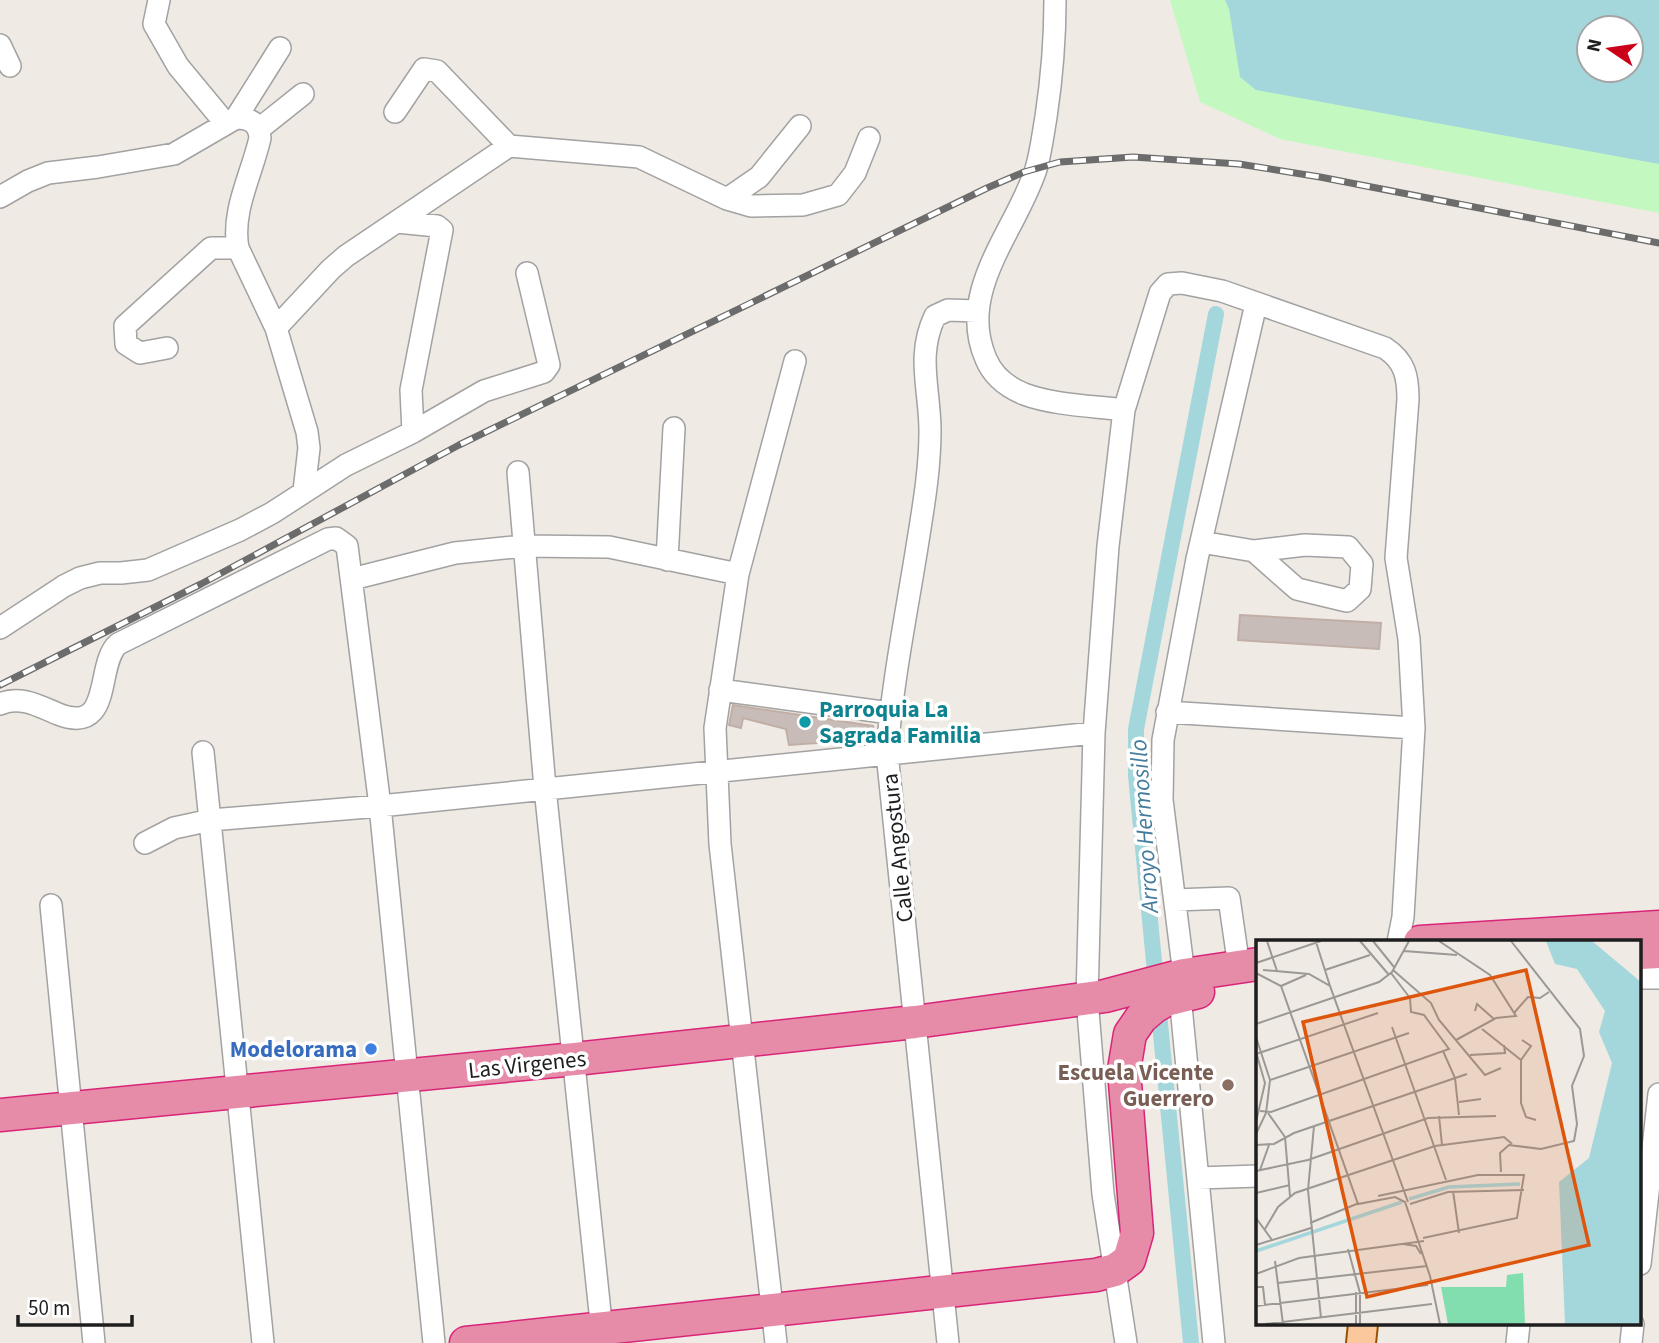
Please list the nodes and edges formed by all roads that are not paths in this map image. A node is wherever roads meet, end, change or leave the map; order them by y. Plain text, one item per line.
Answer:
1 (159, 0) edge
2 (1055, 0) edge
3 (0, 46) edge
4 (280, 48) dead end
5 (10, 66) dead end
6 (303, 94) dead end
7 (395, 112) dead end
8 (231, 121) junction
9 (800, 126) dead end
10 (259, 129) junction
11 (869, 138) dead end
12 (509, 146) junction
13 (0, 197) edge
14 (727, 199) junction
15 (397, 222) junction
16 (238, 248) junction
17 (527, 273) dead end
18 (1256, 304) junction
19 (977, 311) junction
20 (275, 328) junction
21 (167, 348) dead end
22 (795, 361) dead end
23 (1124, 411) junction
24 (674, 428) dead end
25 (413, 432) junction
26 (518, 472) dead end
27 (304, 491) junction
28 (1201, 542) junction
29 (524, 546) junction
30 (1254, 551) junction
31 (667, 560) junction
32 (738, 574) junction
33 (352, 579) junction
34 (0, 628) edge
35 (720, 690) junction
36 (0, 704) edge
37 (1167, 712) junction
38 (890, 713) junction
39 (1415, 728) junction
40 (1094, 733) junction
41 (203, 752) dead end
42 (887, 753) junction
43 (716, 772) junction
44 (545, 788) junction
45 (380, 806) junction
46 (211, 820) junction
47 (145, 843) dead end
48 (1175, 900) junction
49 (51, 905) dead end
50 (1659, 927) edge
51 (1412, 930) edge
52 (1252, 972) edge
53 (1161, 992) junction
54 (1087, 999) junction
55 (915, 1022) junction
56 (742, 1040) junction
57 (575, 1059) junction
58 (406, 1076) junction
59 (239, 1093) junction
60 (1659, 1094) edge
61 (69, 1109) junction
62 (0, 1115) edge
63 (1256, 1176) edge
64 (1198, 1178) junction
65 (1642, 1246) edge
66 (1115, 1270) junction
67 (943, 1293) junction
68 (773, 1310) junction
69 (602, 1335) edge
70 (94, 1343) edge
71 (263, 1343) edge
72 (434, 1343) edge
73 (466, 1343) edge
74 (776, 1343) edge
75 (948, 1343) edge
76 (1126, 1343) edge
77 (1214, 1343) edge

1 - 8 street
2 - 19 street
3 - 5 street
4 - 8 street
6 - 10 street
7 - 12 street
8 - 10 street
8 - 13 street
9 - 14 street
10 - 16 street
11 - 14 street
12 - 14 street
12 - 15 street
15 - 20 street
15 - 25 street
16 - 20 street
16 - 21 street
17 - 25 street
18 - 23 street
18 - 28 street
18 - 39 street
19 - 23 street
19 - 38 street, Calle Angostura
20 - 27 street
22 - 32 street
23 - 40 street
24 - 31 street
25 - 27 street
26 - 29 street
27 - 34 street
28 - 30 street
28 - 37 street
29 - 31 street
29 - 33 street
29 - 44 street
30 - 30 street
31 - 32 street
32 - 35 street
33 - 36 street
33 - 45 street
35 - 38 street
35 - 43 street
37 - 39 street
37 - 48 street
38 - 42 street, Calle Angostura
39 - 51 street
40 - 42 street
40 - 54 street
41 - 46 street
42 - 43 street
42 - 55 street, Calle Angostura
43 - 44 street
43 - 56 street
44 - 45 street
44 - 57 street
45 - 46 street
45 - 58 street
46 - 47 street
46 - 59 street
48 - 52 street
48 - 53 street
49 - 61 street
50 - 51 highway
52 - 53 highway, Las Virgenes
53 - 54 highway, Las Virgenes
53 - 64 street
53 - 66 highway
54 - 55 highway, Las Virgenes
54 - 66 street
55 - 56 highway, Las Virgenes
55 - 67 street, Calle Angostura
56 - 57 highway, Las Virgenes
56 - 68 street
57 - 58 highway, Las Virgenes
57 - 69 street
58 - 59 highway, Las Virgenes
58 - 72 street
59 - 61 highway, Las Virgenes
59 - 71 street
60 - 65 street
61 - 62 highway, Las Virgenes
61 - 70 street
63 - 64 street
64 - 77 street
66 - 67 highway
66 - 76 street
67 - 68 highway
67 - 75 street, Calle Angostura
68 - 69 highway
68 - 74 street
69 - 73 highway

